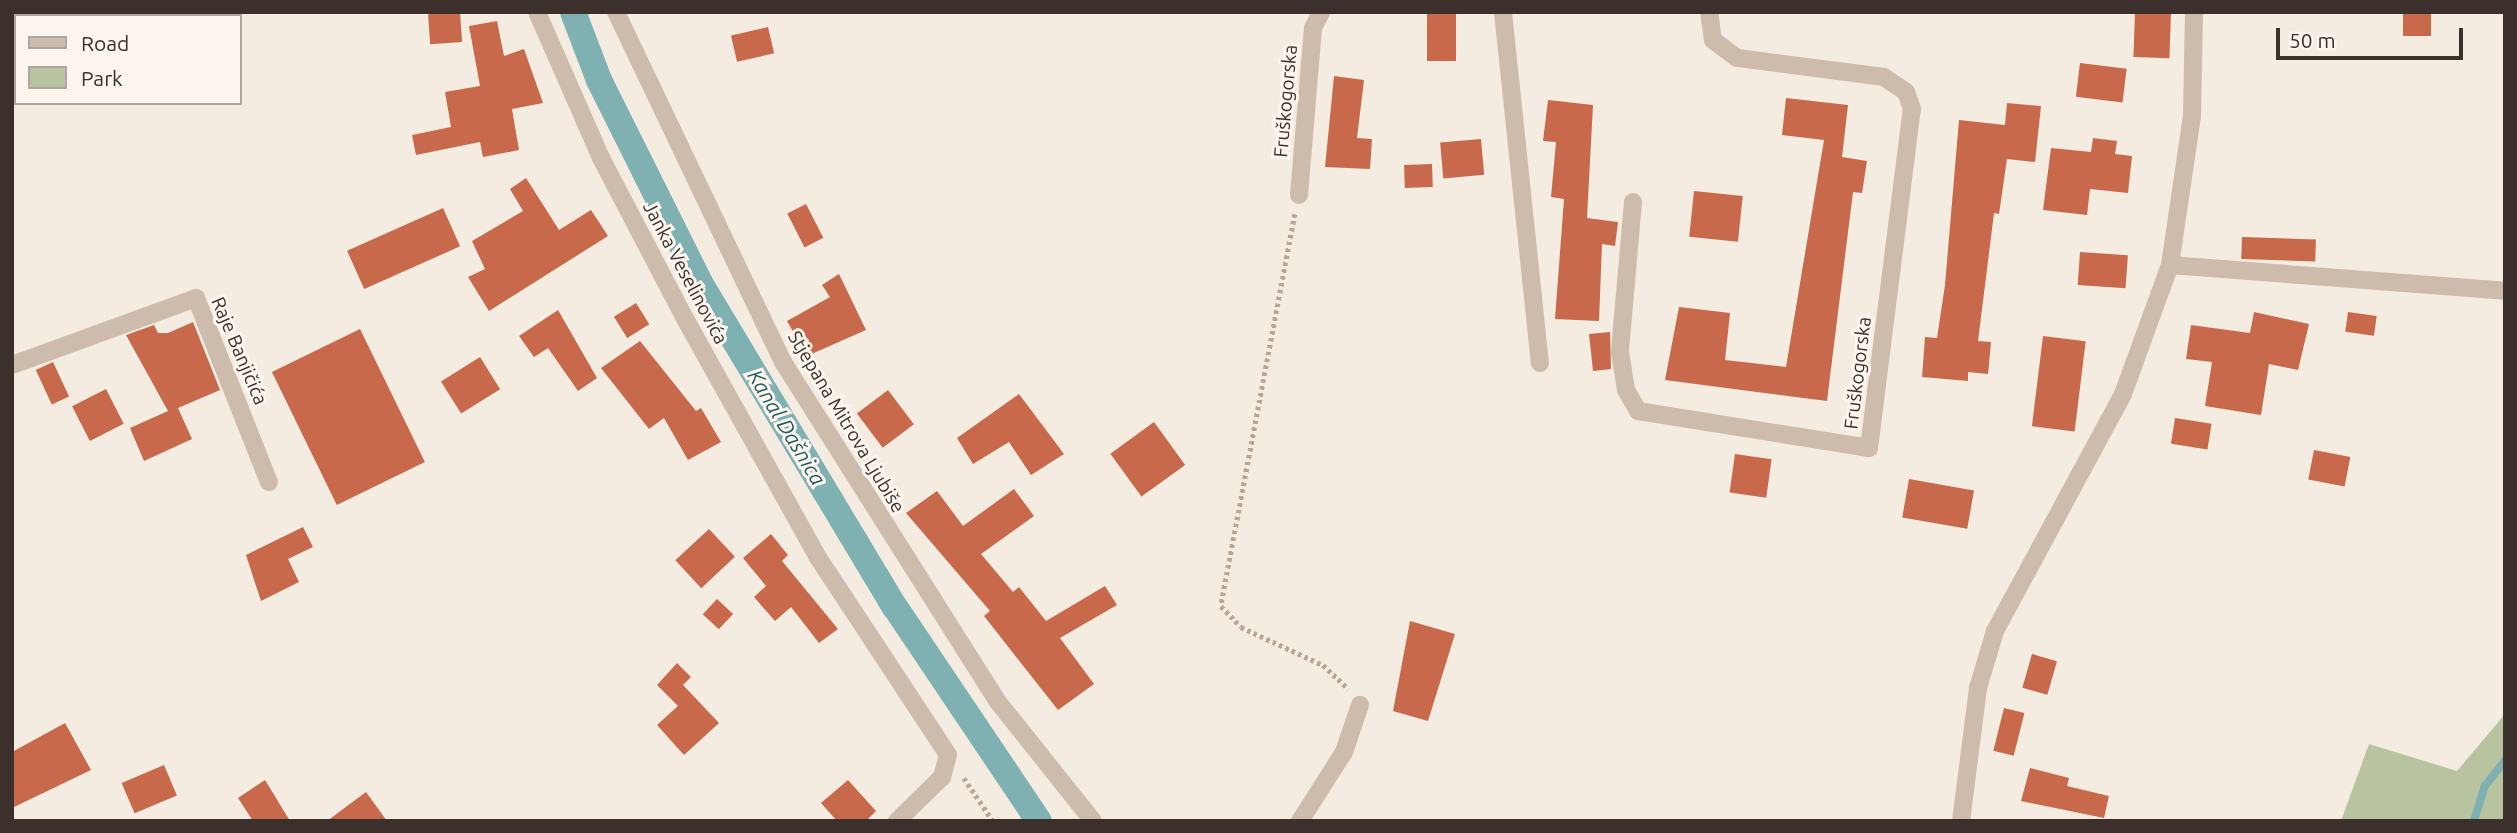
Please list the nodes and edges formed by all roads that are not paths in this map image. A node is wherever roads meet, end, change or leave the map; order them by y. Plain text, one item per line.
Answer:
1 (537, 12) edge
2 (616, 12) edge
3 (1321, 12) edge
4 (1503, 12) edge
5 (1709, 12) edge
6 (2194, 12) edge
7 (1299, 195) road end
8 (1633, 202) dead end
9 (2170, 265) junction
10 (2505, 291) edge
11 (1540, 363) dead end
12 (12, 365) edge
13 (269, 482) dead end
14 (1360, 705) road end
15 (897, 821) edge
16 (1093, 821) edge
17 (1300, 821) edge
18 (1961, 821) edge

1 - 15 street, Janka Veselinovića
2 - 16 street, Stjepana Mitrova Ljubiše
3 - 7 street, Fruškogorska
4 - 11 street
5 - 8 street, Fruškogorska
6 - 9 street
9 - 10 street
9 - 18 street
12 - 13 street, Raje Banjičića
14 - 17 street

